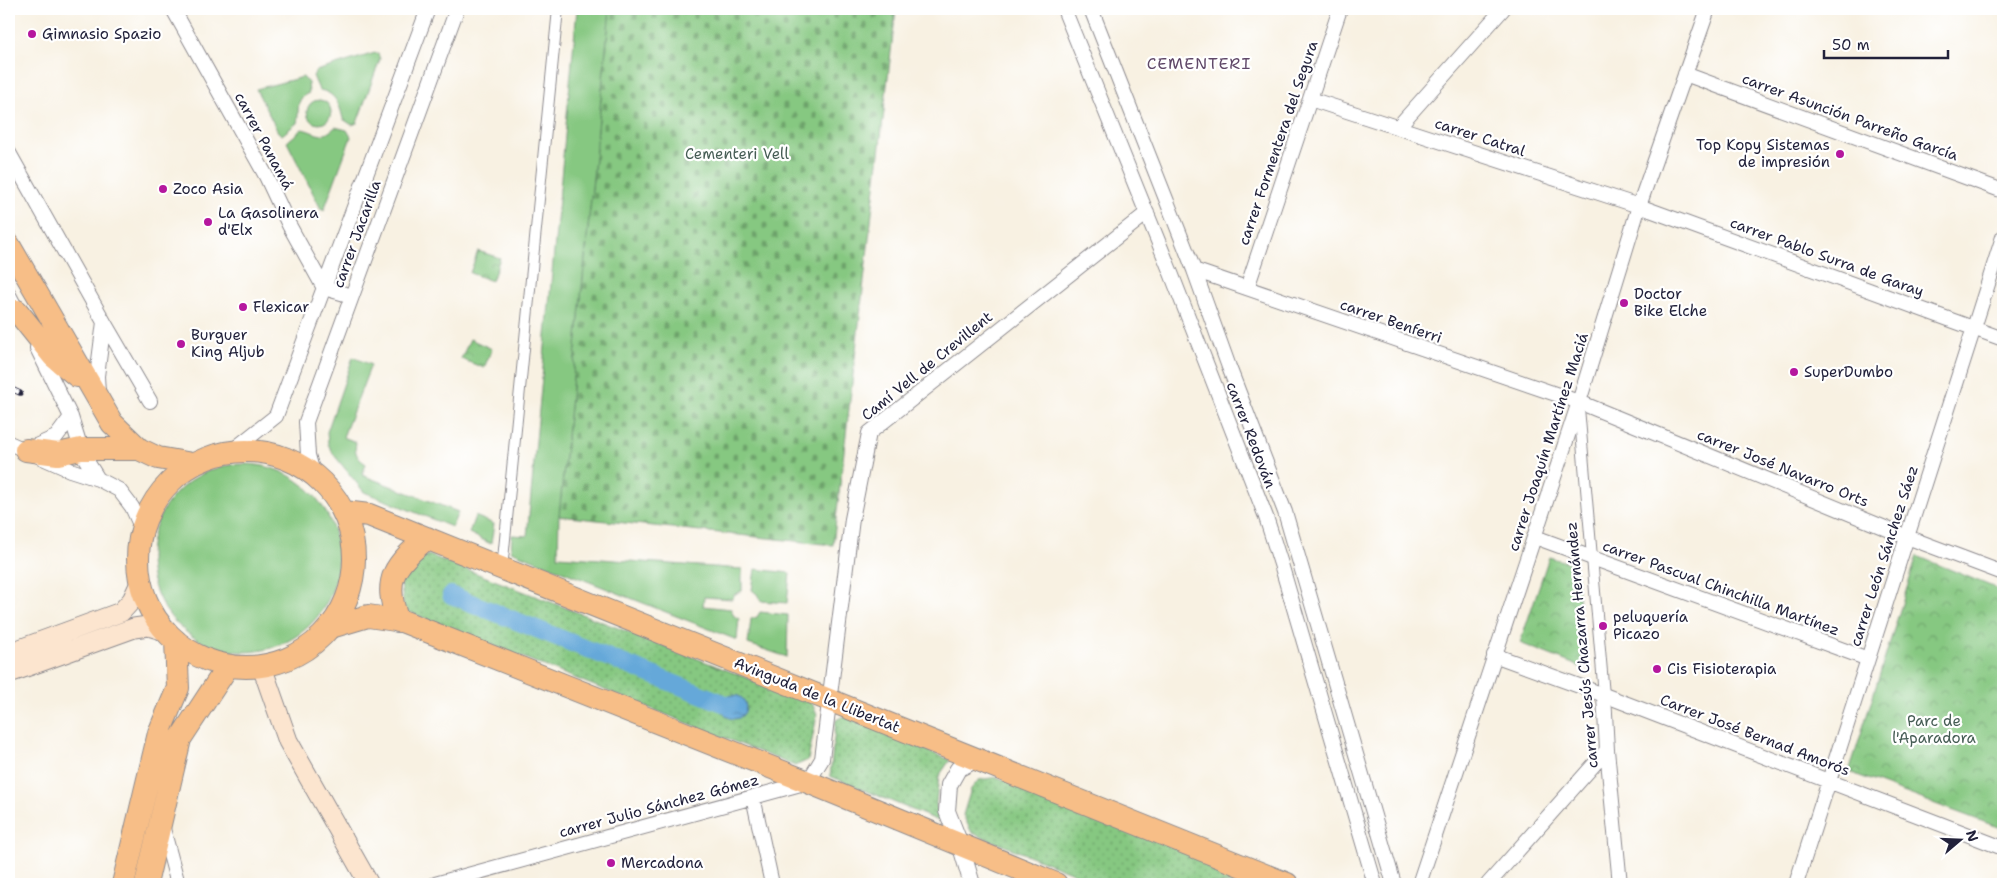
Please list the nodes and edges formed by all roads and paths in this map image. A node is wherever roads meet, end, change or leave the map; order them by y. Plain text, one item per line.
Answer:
1 (173, 9) edge
2 (428, 9) edge
3 (457, 9) edge
4 (558, 9) edge
5 (1064, 9) edge
6 (1092, 9) edge
7 (1340, 9) edge
8 (1504, 9) edge
9 (1708, 9) edge
10 (1685, 74) junction
11 (1310, 98) junction
12 (1398, 127) junction
13 (9, 153) edge
14 (2003, 191) edge
15 (1639, 206) junction
16 (1147, 213) junction
17 (2003, 237) edge
18 (9, 245) edge
19 (1194, 270) junction
20 (324, 288) junction
21 (1247, 288) junction
22 (352, 296) junction
23 (13, 303) edge
24 (104, 322) junction
25 (1974, 328) junction
26 (2003, 339) edge
27 (94, 393) junction
28 (150, 401) dead end
29 (1579, 402) junction
30 (71, 417) junction
31 (17, 446) edge
32 (139, 448) junction
33 (81, 449) junction
34 (232, 451) junction
35 (192, 464) junction
36 (313, 473) junction
37 (98, 479) junction
38 (344, 512) junction
39 (142, 529) junction
40 (1535, 537) junction
41 (1907, 537) junction
42 (427, 538) junction
43 (1592, 558) junction
44 (502, 569) junction
45 (2003, 573) edge
46 (140, 583) junction
47 (398, 621) junction
48 (331, 627) junction
49 (171, 636) junction
50 (9, 653) edge
51 (1494, 655) junction
52 (1868, 659) junction
53 (228, 666) junction
54 (262, 667) junction
55 (9, 673) edge
56 (1604, 695) junction
57 (830, 700) junction
58 (1607, 750) junction
59 (977, 759) junction
60 (808, 782) junction
61 (1829, 782) junction
62 (753, 797) junction
63 (162, 823) junction
64 (960, 844) junction
65 (2003, 848) edge
66 (123, 884) edge
67 (146, 884) edge
68 (178, 884) edge
69 (369, 884) edge
70 (435, 884) edge
71 (772, 884) edge
72 (972, 884) edge
73 (1056, 884) edge
74 (1287, 884) edge
75 (1374, 884) edge
76 (1394, 884) edge
77 (1418, 884) edge
78 (1488, 884) edge
79 (1620, 884) edge
80 (1796, 884) edge

1 - 20 street, carrer Panamá
2 - 20 street, carrer Jacarilla
3 - 22 street, carrer Jacarilla
4 - 44 street
5 - 16 street, carrer Redován
6 - 19 street, carrer Redován
7 - 11 street, carrer Formentera del Segura
8 - 12 street
9 - 10 street, carrer Joaquín Martínez Maciá
10 - 14 street, carrer Asunción Parreño García
10 - 15 street, carrer Joaquín Martínez Maciá
11 - 12 street, carrer Catral
11 - 21 street, carrer Formentera del Segura
12 - 15 street, carrer Catral
13 - 24 street
15 - 25 street, carrer Pablo Surra de Garay
15 - 29 street, carrer Joaquín Martínez Maciá
16 - 57 street, Camí Vell de Crevillent
16 - 75 street, carrer Redován
17 - 25 street, carrer León Sánchez Sáez
18 - 27 highway
19 - 21 street, carrer Benferri
19 - 76 street, carrer Redován
20 - 22 street
20 - 34 street, carrer Jacarilla
21 - 29 street, carrer Benferri
22 - 36 street, carrer Jacarilla
23 - 27 highway
23 - 30 street
24 - 27 street
24 - 28 street
25 - 26 street, carrer Pablo Surra de Garay
25 - 41 street, carrer León Sánchez Sáez
27 - 32 highway
29 - 40 street, carrer Joaquín Martínez Maciá
29 - 41 street, carrer José Navarro Orts
29 - 43 street, carrer Jesús Chazarra Hernández
30 - 31 street
30 - 33 street
31 - 33 highway
31 - 37 street
32 - 33 highway
32 - 35 highway
33 - 37 street
34 - 35 highway
34 - 36 highway
35 - 39 highway
36 - 38 highway
37 - 39 street
38 - 42 highway, Avinguda de la Llibertat
38 - 48 highway
39 - 46 highway
40 - 43 street, carrer Pascual Chinchilla Martínez
40 - 51 street, carrer Joaquín Martínez Maciá
41 - 45 street, carrer José Navarro Orts
41 - 52 street, carrer León Sánchez Sáez
42 - 44 highway, Avinguda de la Llibertat
42 - 47 highway
43 - 52 street, carrer Pascual Chinchilla Martínez
43 - 56 street, carrer Jesús Chazarra Hernández
44 - 57 highway, Avinguda de la Llibertat
46 - 49 highway
46 - 50 main road
47 - 48 highway
47 - 60 highway
48 - 54 highway
49 - 53 highway
49 - 55 main road
49 - 66 highway
51 - 56 street, Carrer José Bernad Amorós
51 - 77 street, carrer Joaquín Martínez Maciá
52 - 61 street, carrer León Sánchez Sáez
53 - 54 highway
53 - 63 highway
54 - 69 main road
56 - 58 street, carrer Jesús Chazarra Hernández
56 - 61 street, Carrer José Bernad Amorós
57 - 59 highway, Avinguda de la Llibertat
57 - 60 street
58 - 78 street
58 - 79 street, carrer Jesús Chazarra Hernández
59 - 64 street
59 - 74 highway, Avinguda de la Llibertat
60 - 62 street, carrer Julio Sánchez Gómez
60 - 64 highway
61 - 65 street, Carrer José Bernad Amorós
61 - 80 street, carrer León Sánchez Sáez
62 - 70 street, carrer Julio Sánchez Gómez
62 - 71 street
63 - 67 highway
63 - 68 street
64 - 72 street
64 - 73 highway

